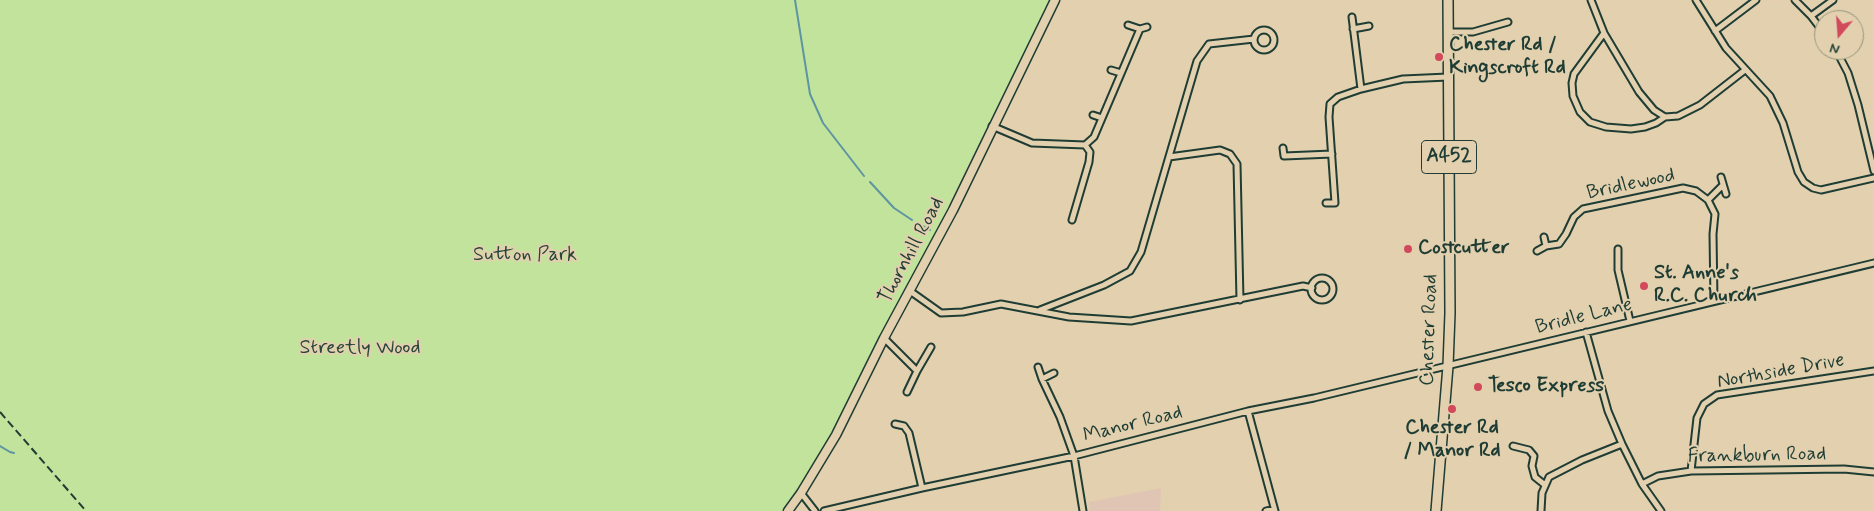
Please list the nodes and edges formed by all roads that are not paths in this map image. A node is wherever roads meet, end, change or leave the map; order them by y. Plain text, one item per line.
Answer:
1 (1054, 0) edge
2 (1448, 0) edge
3 (1590, 0) edge
4 (1696, 0) edge
5 (1756, 0) edge
6 (1796, 0) edge
7 (1833, 0) edge
8 (1811, 16) junction
9 (1352, 17) dead end
10 (1814, 20) edge
11 (1508, 22) dead end
12 (1128, 25) dead end
13 (1369, 26) dead end
14 (1147, 28) dead end
15 (1140, 29) junction
16 (1354, 29) junction
17 (1715, 31) junction
18 (1448, 32) junction
19 (1604, 33) junction
20 (1254, 39) junction
21 (1841, 60) edge
22 (1111, 70) dead end
23 (1745, 70) junction
24 (1121, 73) junction
25 (1448, 77) junction
26 (1361, 89) junction
27 (1093, 115) dead end
28 (1665, 117) junction
29 (1102, 118) junction
30 (992, 126) junction
31 (1086, 145) junction
32 (1283, 148) dead end
33 (1332, 154) junction
34 (1169, 157) junction
35 (1874, 171) edge
36 (1721, 177) dead end
37 (1874, 178) edge
38 (1723, 185) junction
39 (1726, 194) dead end
40 (1071, 195) dead end
41 (1078, 197) junction
42 (1708, 200) junction
43 (1326, 203) dead end
44 (1072, 220) dead end
45 (1544, 237) dead end
46 (1546, 246) junction
47 (1618, 249) dead end
48 (1536, 250) dead end
49 (1874, 263) edge
50 (1312, 288) junction
51 (910, 291) junction
52 (1240, 300) junction
53 (1714, 301) junction
54 (1039, 311) junction
55 (1630, 321) junction
56 (1586, 332) junction
57 (884, 338) junction
58 (930, 347) dead end
59 (1448, 366) junction
60 (1038, 367) dead end
61 (917, 371) junction
62 (1874, 371) edge
63 (1054, 373) dead end
64 (1042, 379) junction
65 (907, 392) dead end
66 (1248, 411) junction
67 (896, 424) dead end
68 (1622, 444) junction
69 (1513, 446) dead end
70 (1074, 456) junction
71 (1691, 471) junction
72 (1874, 472) edge
73 (1642, 484) junction
74 (1545, 485) junction
75 (922, 488) junction
76 (801, 493) junction
77 (1274, 510) edge
78 (788, 511) edge
79 (815, 511) edge
80 (827, 511) edge
81 (1083, 511) edge
82 (1266, 511) edge
83 (1436, 511) edge
84 (1541, 511) edge
85 (1661, 511) edge

1 - 30 main road, Thornhill Road
2 - 18 highway, Chester Road / A452
3 - 19 street
4 - 17 street
5 - 17 street
6 - 8 street
7 - 8 street
8 - 10 street
9 - 16 street
11 - 18 street
12 - 15 street
13 - 16 street
14 - 15 street
15 - 24 street
16 - 26 street
17 - 23 street
18 - 25 highway, Chester Road / A452
19 - 28 street
19 - 28 street
20 - 20 street
20 - 34 street
21 - 35 street
22 - 24 street
23 - 28 street
23 - 37 street
24 - 29 street
25 - 26 street
25 - 59 highway, Chester Road / A452
26 - 33 street
27 - 29 street
29 - 31 street
30 - 31 street
30 - 51 main road, Thornhill Road
31 - 41 street
32 - 33 street
33 - 43 street
34 - 52 street
34 - 54 street
36 - 38 street
38 - 39 street
38 - 42 street
40 - 41 street
41 - 44 street
42 - 46 street, Bridlewood
42 - 53 street
45 - 46 street
46 - 48 street, Bridlewood
47 - 55 street
49 - 53 street, Bridle Lane
50 - 50 street
50 - 52 street
51 - 54 street
51 - 57 main road, Thornhill Road
52 - 54 street
53 - 55 street, Bridle Lane
55 - 56 street, Bridle Lane
56 - 59 street, Bridle Lane
56 - 68 street
57 - 61 street
57 - 76 main road, Thornhill Road
58 - 61 street
59 - 66 street, Manor Road
59 - 83 highway, Chester Road / A452
60 - 64 street
61 - 65 street
62 - 71 street, Northside Drive
63 - 64 street
64 - 70 street
66 - 70 street, Manor Road
66 - 77 street
67 - 75 street
68 - 73 street
68 - 74 street
69 - 74 street
70 - 75 street, Manor Road
70 - 81 street
71 - 72 street, Frankburn Road
71 - 73 street, Frankburn Road
73 - 85 street
74 - 84 street
75 - 80 street, Manor Road
76 - 78 main road, Thornhill Road
76 - 79 street
77 - 82 street

